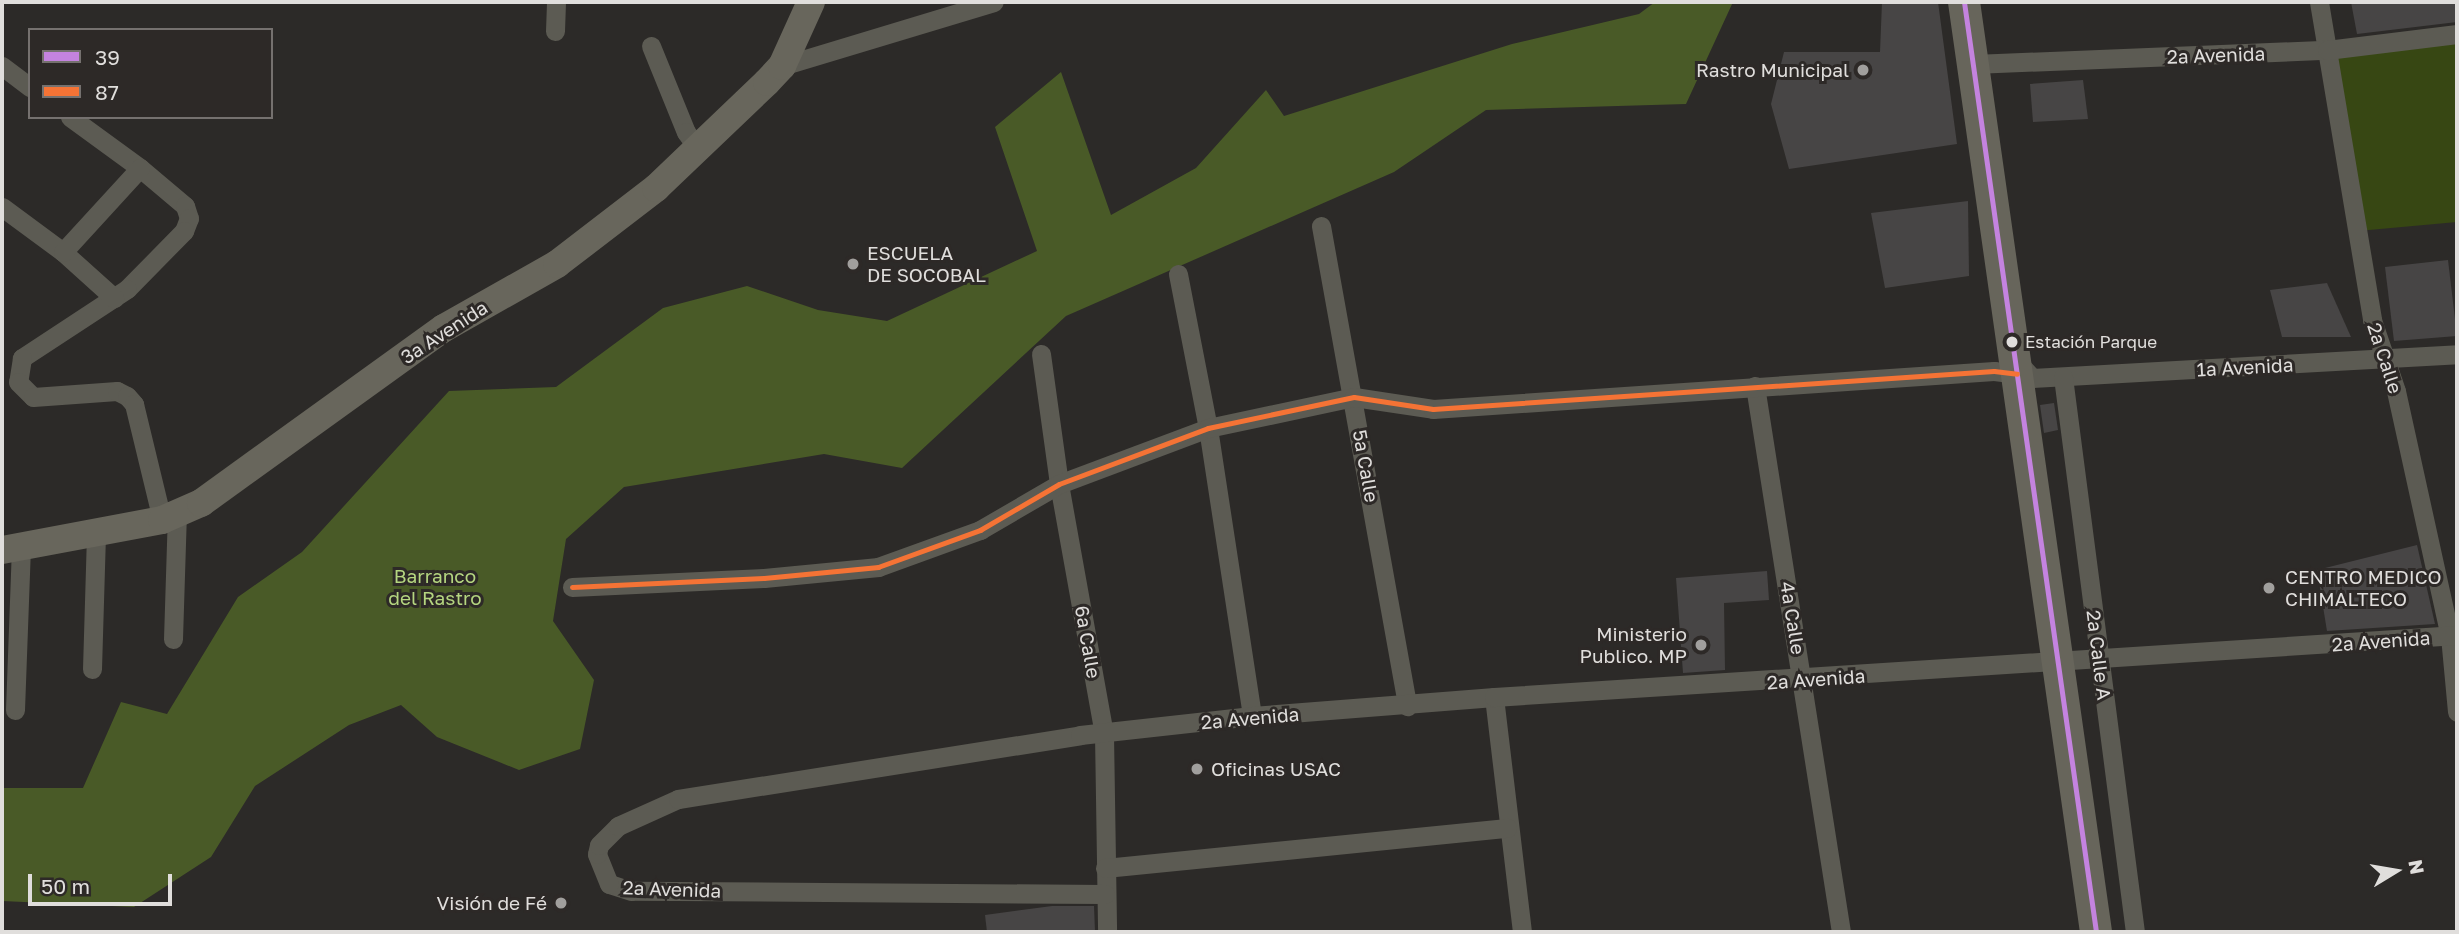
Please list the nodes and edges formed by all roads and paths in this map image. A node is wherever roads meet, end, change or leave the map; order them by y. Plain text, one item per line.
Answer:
1 (556, 2) edge
2 (811, 2) edge
3 (994, 2) edge
4 (1964, 2) edge
5 (2319, 2) edge
6 (555, 32) dead end
7 (2457, 34) edge
8 (651, 46) dead end
9 (2327, 51) junction
10 (1973, 64) junction
11 (2, 66) edge
12 (782, 66) junction
13 (28, 86) edge
14 (73, 119) edge
15 (698, 149) junction
16 (140, 168) junction
17 (2, 207) edge
18 (1321, 226) dead end
19 (63, 252) junction
20 (1178, 274) dead end
21 (114, 298) junction
22 (1041, 354) dead end
23 (2457, 354) edge
24 (2385, 360) junction
25 (2021, 377) junction
26 (2063, 377) junction
27 (1755, 386) junction
28 (1354, 397) junction
29 (1208, 428) junction
30 (1059, 484) junction
31 (170, 518) junction
32 (96, 534) junction
33 (11, 548) edge
34 (572, 587) dead end
35 (2454, 636) edge
36 (173, 639) dead end
37 (2099, 659) junction
38 (2059, 662) junction
39 (92, 669) dead end
40 (1804, 681) junction
41 (1494, 697) junction
42 (1407, 706) junction
43 (15, 710) dead end
44 (2457, 712) edge
45 (1252, 716) junction
46 (1104, 734) junction
47 (1507, 828) junction
48 (1105, 868) junction
49 (1105, 894) junction
50 (1107, 932) edge
51 (1522, 932) edge
52 (1841, 932) edge
53 (2095, 932) edge
54 (2135, 932) edge

1 - 6 street
2 - 12 main road, 3a Avenida
3 - 12 street
4 - 10 main road
5 - 9 street, 2a Calle
7 - 9 street, 2a Avenida
8 - 15 street
9 - 10 street, 2a Avenida
9 - 24 street, 2a Calle
10 - 25 main road
11 - 13 street
12 - 15 main road, 3a Avenida
14 - 16 street
15 - 31 main road, 3a Avenida
16 - 19 street
16 - 21 street
17 - 19 street
18 - 28 street, 5a Calle
19 - 21 street
20 - 29 street
21 - 31 street
22 - 30 street, 6a Calle
23 - 24 street, 1a Avenida
24 - 26 street, 1a Avenida
24 - 35 street, 2a Calle
25 - 26 street, 1a Avenida
25 - 27 street, 1a Avenida
25 - 38 main road
26 - 37 street, 2a Calle A
27 - 28 street, 1a Avenida
27 - 40 street, 4a Calle
28 - 29 street, 1a Avenida
28 - 42 street, 5a Calle
29 - 30 street, 1a Avenida
29 - 45 street
30 - 34 street, 1a Avenida
30 - 46 street, 6a Calle
31 - 32 main road, 3a Avenida
31 - 36 street
32 - 33 main road, 3a Avenida
32 - 39 street
33 - 43 street
35 - 37 street, 2a Avenida
35 - 44 street, 2a Calle
37 - 38 street, 2a Avenida
37 - 54 street, 2a Calle A
38 - 40 street, 2a Avenida
38 - 53 main road
40 - 41 street, 2a Avenida
40 - 52 street, 4a Calle
41 - 42 street, 2a Avenida
41 - 47 street
42 - 45 street, 2a Avenida
45 - 46 street, 2a Avenida
46 - 48 street, 6a Calle
46 - 49 street, 2a Avenida
47 - 48 street
47 - 51 street
48 - 49 street, 6a Calle
49 - 50 street, 6a Calle

